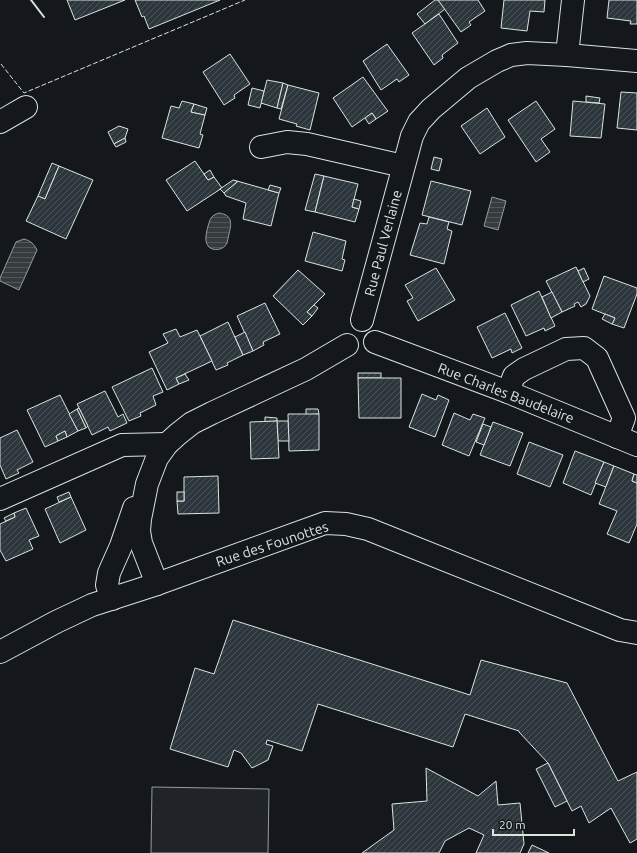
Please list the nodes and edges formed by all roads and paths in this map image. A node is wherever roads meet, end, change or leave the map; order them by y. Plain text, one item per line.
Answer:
1 (573, 0) edge
2 (567, 54) junction
3 (637, 61) edge
4 (26, 107) dead end
5 (0, 122) edge
6 (261, 147) dead end
7 (403, 166) junction
8 (362, 320) junction
9 (375, 342) junction
10 (347, 345) junction
11 (508, 392) junction
12 (627, 441) edge
13 (167, 444) junction
14 (148, 484) junction
15 (0, 499) edge
16 (157, 584) junction
17 (112, 599) junction
18 (637, 633) edge
19 (0, 652) edge

1 - 2 street
2 - 3 street, Rue Paul Verlaine
2 - 7 street, Rue Paul Verlaine
4 - 5 street
6 - 7 street
7 - 8 street, Rue Paul Verlaine
8 - 9 street
8 - 10 street
9 - 10 street
9 - 11 street, Rue Charles Baudelaire
10 - 13 street
11 - 12 street, Rue Charles Baudelaire
11 - 12 street
13 - 14 street
13 - 15 street
14 - 16 street
14 - 17 street
16 - 17 street, Rue des Founottes
16 - 18 street, Rue des Founottes
17 - 19 street, Rue des Founottes

